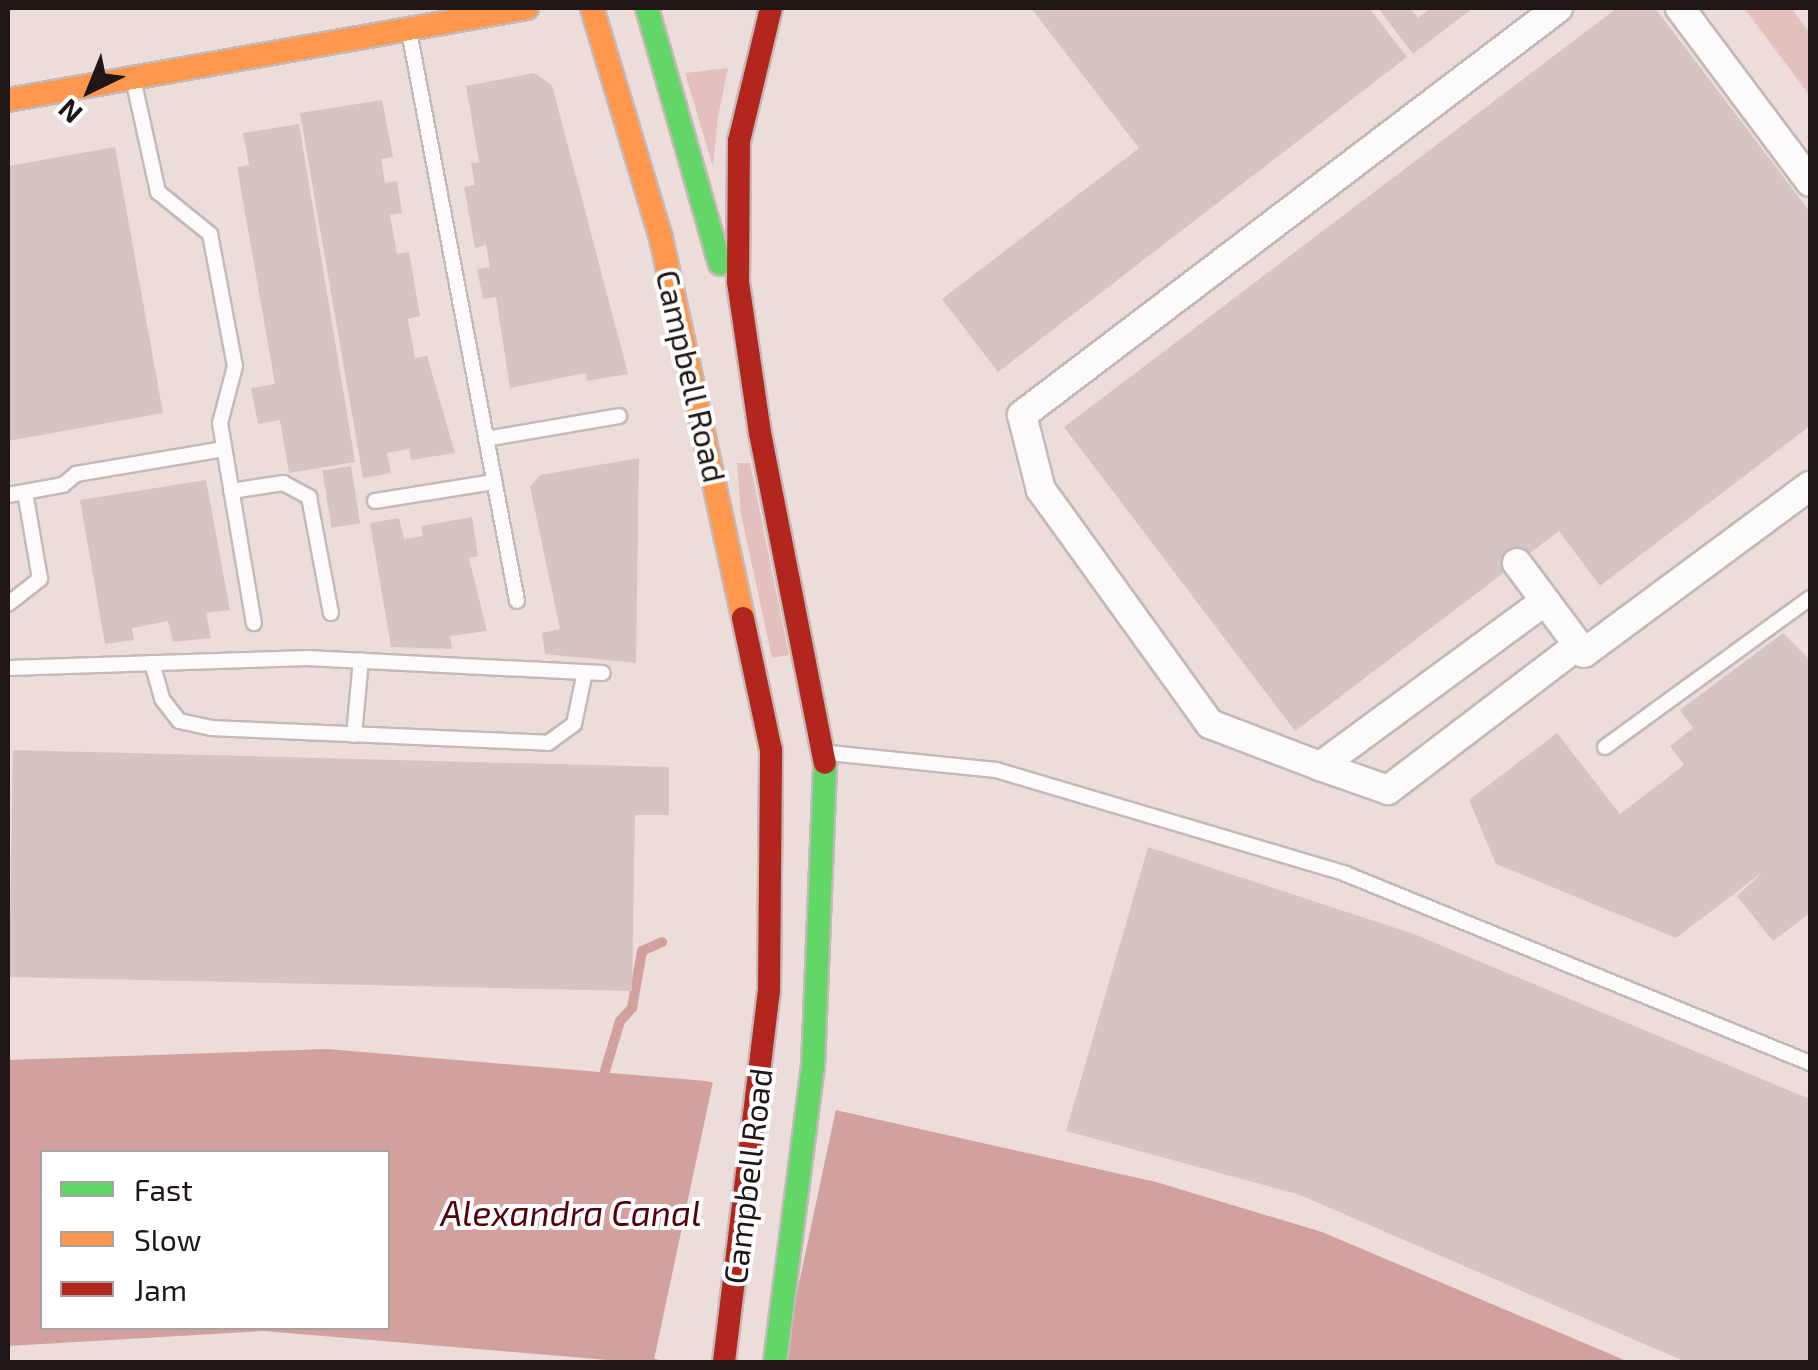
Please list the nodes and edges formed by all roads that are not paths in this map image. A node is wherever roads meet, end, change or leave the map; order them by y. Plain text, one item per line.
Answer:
1 (528, 8) edge
2 (592, 8) edge
3 (648, 8) edge
4 (771, 8) edge
5 (1558, 8) edge
6 (1680, 8) edge
7 (409, 25) junction
8 (133, 77) junction
9 (8, 100) edge
10 (1810, 182) edge
11 (748, 362) junction
12 (620, 416) dead end
13 (486, 439) junction
14 (224, 449) junction
15 (494, 482) junction
16 (1810, 486) edge
17 (231, 491) junction
18 (25, 492) junction
19 (8, 495) edge
20 (375, 501) dead end
21 (1517, 563) dead end
22 (1810, 598) edge
23 (1545, 600) junction
24 (517, 601) dead end
25 (8, 604) edge
26 (332, 614) dead end
27 (254, 622) dead end
28 (1578, 645) junction
29 (361, 660) junction
30 (152, 663) junction
31 (8, 668) edge
32 (585, 672) junction
33 (604, 673) dead end
34 (354, 734) junction
35 (1605, 747) dead end
36 (771, 750) junction
37 (825, 753) junction
38 (1320, 766) junction
39 (1810, 1063) edge
40 (724, 1362) edge
41 (776, 1362) edge

1 - 7 main road
2 - 36 main road, Campbell Road
3 - 11 main road, Campbell Road
4 - 11 main road, Campbell Road
5 - 38 street
6 - 10 street
7 - 8 main road
7 - 13 lane
8 - 9 main road
8 - 14 lane
11 - 37 main road, Campbell Road
12 - 13 lane
13 - 15 lane
14 - 17 lane
14 - 18 lane
15 - 20 lane
15 - 24 lane
16 - 28 street
17 - 26 lane
17 - 27 lane
18 - 19 lane
18 - 25 lane
21 - 23 street
22 - 35 lane
23 - 28 street
23 - 38 street
28 - 38 street
29 - 30 lane
29 - 32 lane
29 - 34 lane
30 - 31 lane
30 - 34 lane
32 - 33 lane
32 - 34 lane
36 - 37 street
36 - 40 main road, Campbell Road
37 - 39 lane
37 - 41 main road, Campbell Road

